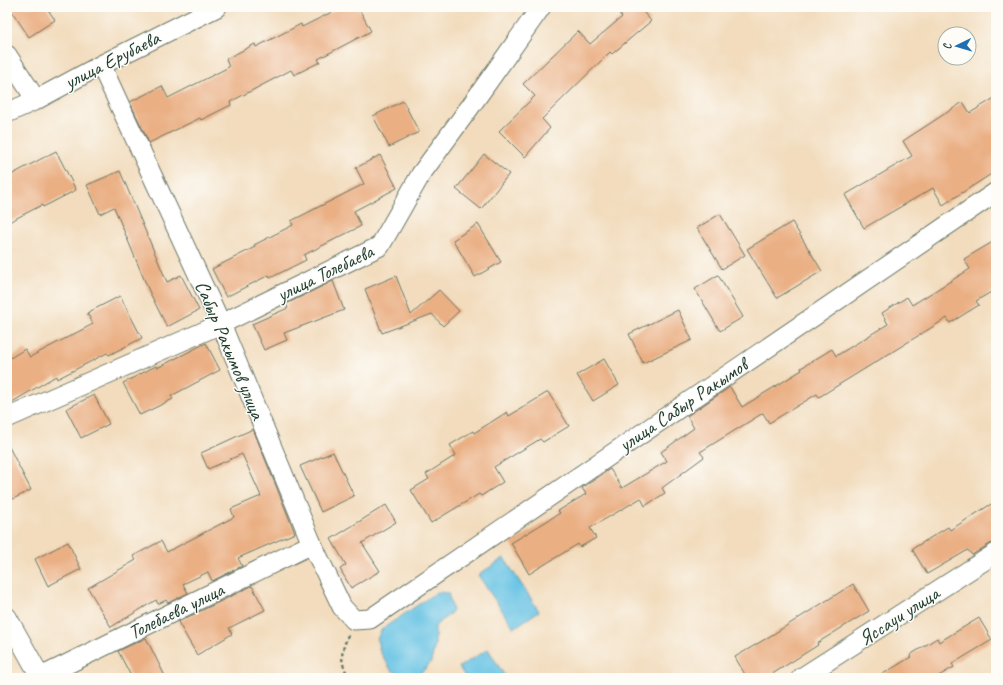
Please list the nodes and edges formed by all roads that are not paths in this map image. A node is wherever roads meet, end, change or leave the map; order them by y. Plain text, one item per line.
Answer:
1 (217, 7) edge
2 (541, 7) edge
3 (7, 55) edge
4 (101, 65) junction
5 (36, 100) junction
6 (7, 113) edge
7 (996, 192) edge
8 (221, 324) junction
9 (7, 418) edge
10 (312, 544) junction
11 (996, 553) edge
12 (7, 616) edge
13 (362, 619) joint
14 (41, 678) edge
15 (801, 678) edge

1 - 4 street, улица Ерубаева
2 - 8 street, улица Толебаева
3 - 5 street
4 - 5 street, улица Ерубаева
4 - 8 street, Сабыр Ракымов улица
5 - 6 street, улица Ерубаева
7 - 13 street, улица Сабыр Ракымов
8 - 9 street, улица Толебаева
8 - 10 street, Сабыр Ракымов улица
10 - 13 street, Сабыр Ракымов улица
10 - 14 street, Толебаева улица
11 - 15 street, Яссауи улица
12 - 14 street

